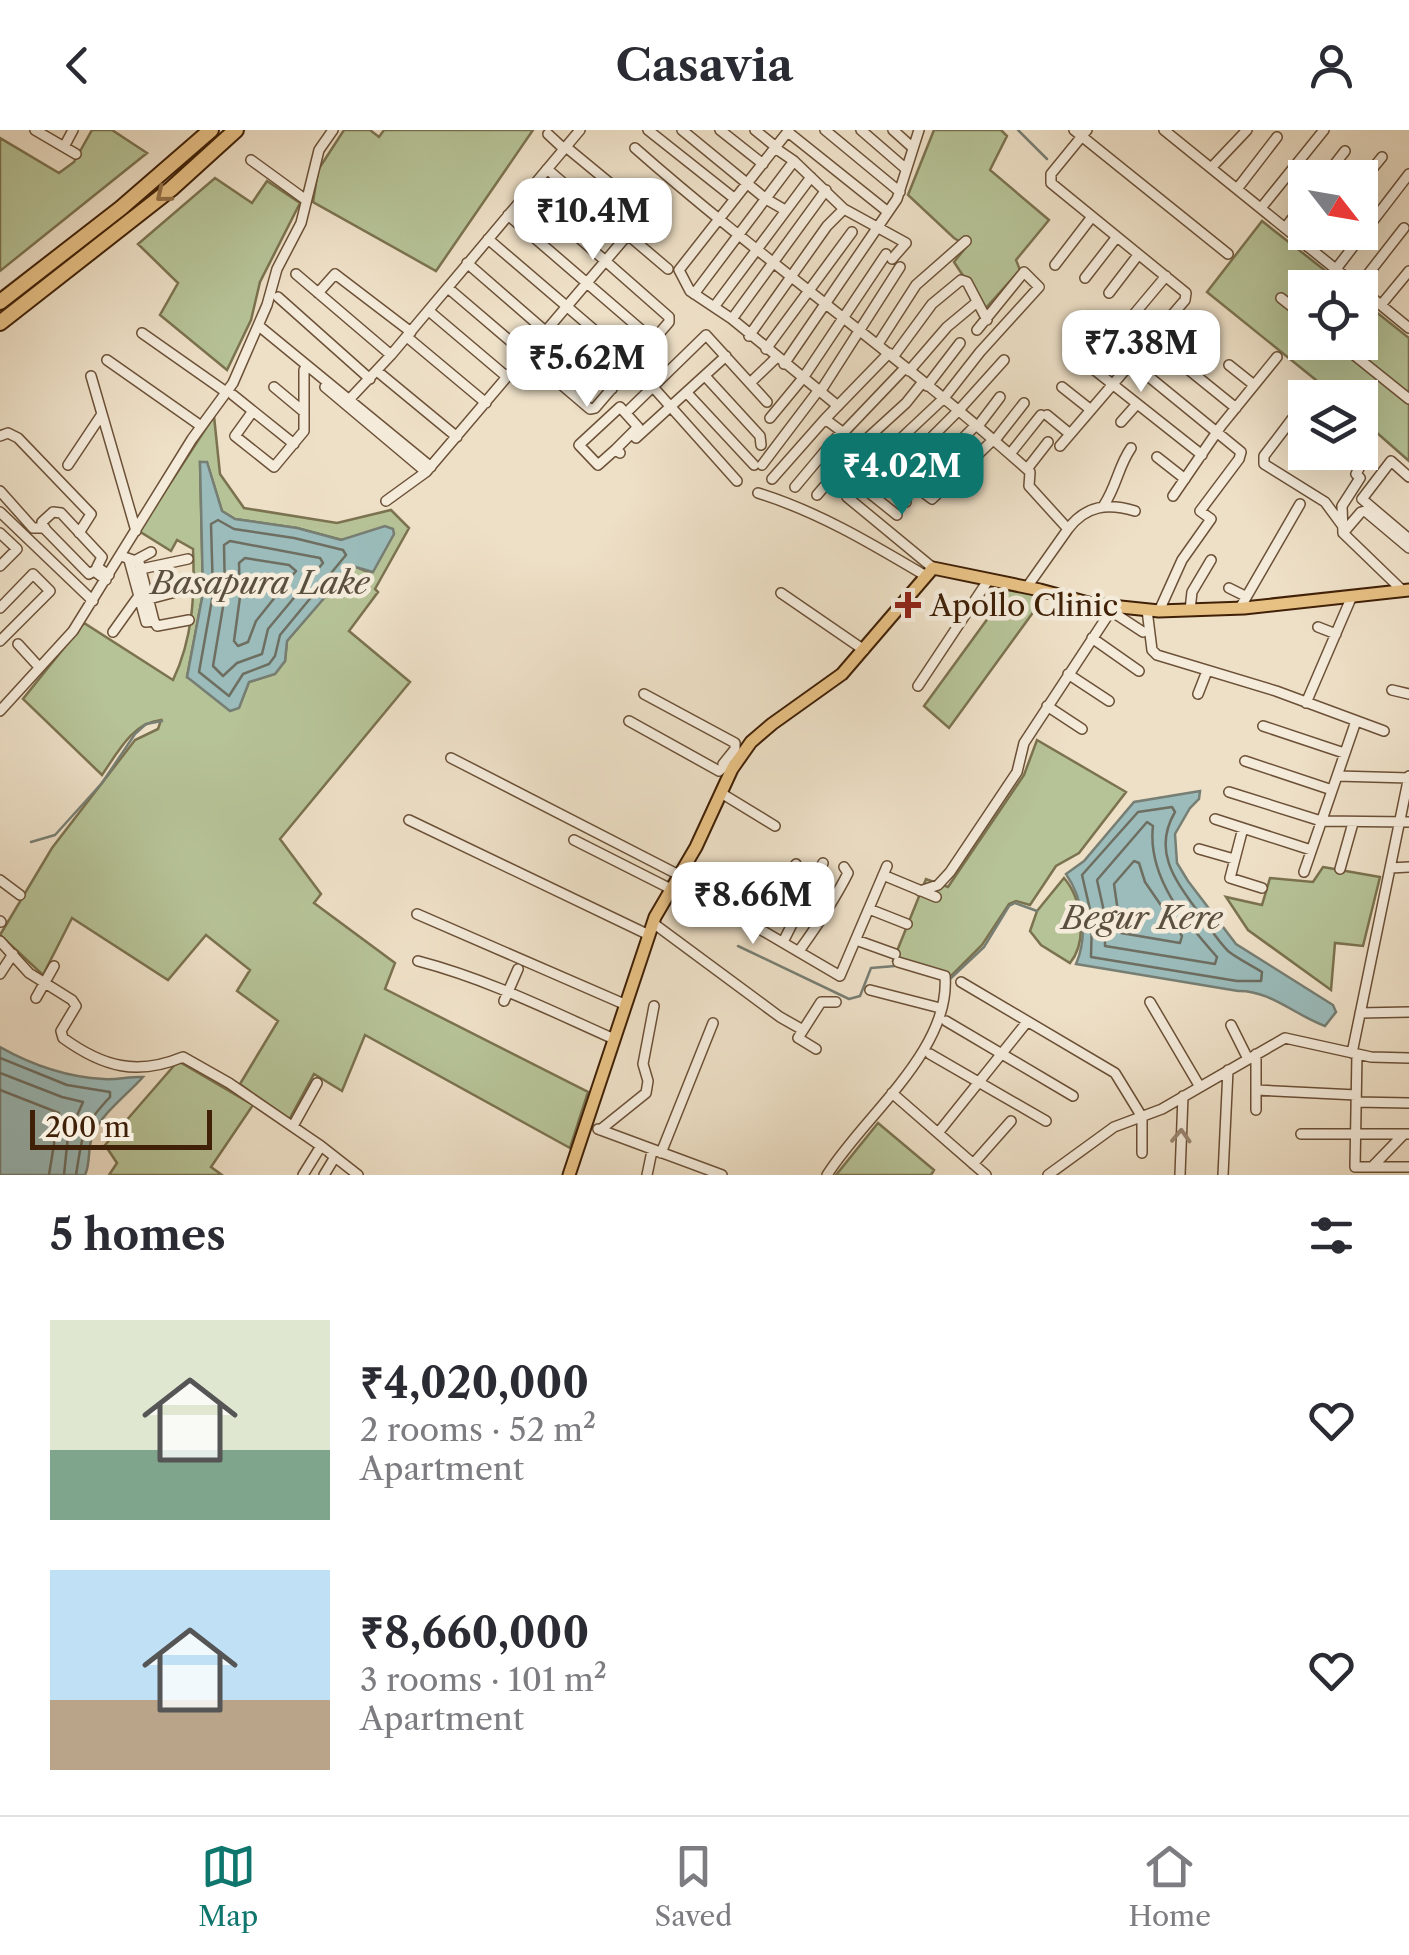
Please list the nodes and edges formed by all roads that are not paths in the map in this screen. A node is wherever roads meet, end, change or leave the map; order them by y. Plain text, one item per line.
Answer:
1 (35, 130) edge
2 (74, 130) edge
3 (210, 130) edge
4 (236, 130) edge
5 (333, 130) edge
6 (580, 130) edge
7 (648, 130) edge
8 (682, 130) edge
9 (720, 130) edge
10 (755, 130) edge
11 (825, 130) edge
12 (861, 130) edge
13 (894, 130) edge
14 (919, 130) edge
15 (1164, 130) edge
16 (1247, 130) edge
17 (1324, 130) edge
18 (789, 131) edge
19 (1081, 132) edge
20 (548, 134) dead end
21 (1277, 138) dead end
22 (64, 147) junction
23 (565, 148) junction
24 (636, 148) dead end
25 (776, 148) junction
26 (913, 148) junction
27 (1345, 151) dead end
28 (76, 154) dead end
29 (1382, 157) dead end
30 (251, 160) dead end
31 (1338, 160) edge
32 (794, 162) junction
33 (1378, 162) edge
34 (763, 164) junction
35 (1208, 166) junction
36 (547, 169) junction
37 (906, 169) junction
38 (1409, 174) edge
39 (811, 176) junction
40 (748, 183) junction
41 (1236, 188) junction
42 (826, 190) junction
43 (527, 192) junction
44 (900, 192) junction
45 (766, 198) junction
46 (735, 199) junction
47 (306, 200) junction
48 (1261, 208) junction
49 (844, 209) junction
50 (785, 210) junction
51 (888, 212) junction
52 (508, 215) junction
53 (1091, 218) junction
54 (719, 220) junction
55 (1288, 224) edge
56 (1285, 228) junction
57 (1404, 228) dead end
58 (878, 229) junction
59 (1288, 230) edge
60 (852, 232) dead end
61 (738, 235) junction
62 (627, 236) junction
63 (1116, 238) junction
64 (488, 240) junction
65 (966, 240) dead end
66 (871, 241) junction
67 (755, 248) junction
68 (1312, 250) edge
69 (1228, 254) dead end
70 (1138, 255) junction
71 (606, 260) junction
72 (892, 260) junction
73 (774, 263) junction
74 (467, 264) junction
75 (1055, 265) dead end
76 (668, 269) dead end
77 (1336, 269) joint
78 (1372, 270) edge
79 (1409, 271) edge
80 (296, 274) dead end
81 (790, 276) junction
82 (1166, 276) junction
83 (1085, 278) dead end
84 (586, 284) junction
85 (916, 286) junction
86 (448, 288) junction
87 (808, 290) junction
88 (318, 293) junction
89 (1110, 293) dead end
90 (694, 294) junction
91 (278, 297) dead end
92 (1281, 298) dead end
93 (0, 302) edge
94 (977, 302) junction
95 (1288, 303) edge
96 (1378, 303) edge
97 (825, 304) junction
98 (567, 306) junction
99 (714, 306) junction
100 (1382, 306) junction
101 (429, 311) junction
102 (842, 318) junction
103 (732, 319) junction
104 (987, 320) junction
105 (0, 323) edge
106 (1408, 324) edge
107 (1088, 327) dead end
108 (258, 328) junction
109 (860, 330) junction
110 (977, 330) dead end
111 (546, 331) junction
112 (142, 333) dead end
113 (409, 334) junction
114 (749, 336) junction
115 (653, 340) junction
116 (1152, 340) junction
117 (960, 343) dead end
118 (878, 344) junction
119 (1109, 344) junction
120 (766, 349) junction
121 (1068, 349) dead end
122 (526, 354) junction
123 (391, 355) junction
124 (891, 355) junction
125 (726, 356) junction
126 (1277, 356) dead end
127 (107, 360) dead end
128 (1004, 360) dead end
129 (1361, 360) edge
130 (780, 361) junction
131 (1132, 362) junction
132 (634, 364) junction
133 (1229, 365) dead end
134 (304, 370) junction
135 (907, 370) junction
136 (374, 375) junction
137 (91, 376) dead end
138 (705, 376) junction
139 (507, 377) junction
140 (803, 378) junction
141 (750, 383) junction
142 (924, 384) junction
143 (1113, 384) junction
144 (1254, 385) junction
145 (274, 387) dead end
146 (1062, 387) dead end
147 (612, 388) junction
148 (653, 388) junction
149 (819, 391) junction
150 (687, 393) junction
151 (230, 394) junction
152 (1000, 397) dead end
153 (944, 398) junction
154 (1409, 398) edge
155 (347, 402) junction
156 (486, 402) junction
157 (767, 402) dead end
158 (1024, 403) dead end
159 (1137, 404) junction
160 (838, 406) junction
161 (1236, 408) junction
162 (669, 409) junction
163 (630, 410) dead end
164 (959, 410) junction
165 (1091, 410) junction
166 (252, 411) junction
167 (304, 412) junction
168 (102, 414) junction
169 (770, 418) dead end
170 (825, 418) junction
171 (1121, 422) dead end
172 (977, 425) junction
173 (201, 426) junction
174 (1288, 426) edge
175 (842, 432) junction
176 (1219, 432) junction
177 (1070, 434) junction
178 (0, 436) edge
179 (456, 437) junction
180 (994, 440) junction
181 (629, 441) junction
182 (1048, 442) dead end
183 (294, 444) junction
184 (761, 445) dead end
185 (860, 446) junction
186 (1060, 446) dead end
187 (1131, 448) dead end
188 (618, 451) junction
189 (1010, 454) junction
190 (1202, 455) junction
191 (1157, 457) dead end
192 (878, 460) junction
193 (608, 464) dead end
194 (68, 465) dead end
195 (1027, 469) junction
196 (428, 470) junction
197 (1358, 470) edge
198 (867, 472) junction
199 (895, 474) junction
200 (1409, 477) edge
201 (772, 479) dead end
202 (1185, 479) junction
203 (737, 481) dead end
204 (857, 483) junction
205 (794, 487) dead end
206 (915, 487) junction
207 (0, 491) edge
208 (758, 493) dead end
209 (817, 495) dead end
210 (1173, 496) dead end
211 (386, 501) dead end
212 (906, 502) dead end
213 (1300, 504) dead end
214 (1104, 505) junction
215 (1136, 510) dead end
216 (0, 512) edge
217 (1339, 514) junction
218 (897, 515) dead end
219 (44, 528) junction
220 (1068, 529) junction
221 (1343, 529) junction
222 (136, 531) junction
223 (0, 533) edge
224 (80, 533) junction
225 (1409, 539) edge
226 (1409, 548) edge
227 (151, 552) dead end
228 (188, 559) dead end
229 (1211, 560) dead end
230 (132, 561) junction
231 (0, 566) edge
232 (95, 569) junction
233 (930, 572) junction
234 (108, 577) junction
235 (990, 580) junction
236 (1404, 585) edge
237 (1027, 587) junction
238 (191, 588) dead end
239 (1229, 588) dead end
240 (781, 593) dead end
241 (1352, 596) junction
242 (144, 598) junction
243 (93, 601) junction
244 (1244, 601) junction
245 (0, 608) edge
246 (1112, 608) junction
247 (1153, 610) junction
248 (1190, 610) junction
249 (189, 620) dead end
250 (1318, 627) dead end
251 (113, 632) dead end
252 (1143, 632) dead end
253 (1336, 634) junction
254 (1092, 638) junction
255 (0, 641) edge
256 (18, 644) dead end
257 (864, 650) junction
258 (39, 666) junction
259 (1208, 671) junction
260 (1139, 672) dead end
261 (1068, 674) junction
262 (918, 686) dead end
263 (1392, 690) dead end
264 (644, 694) dead end
265 (1198, 694) dead end
266 (1409, 694) edge
267 (1109, 701) dead end
268 (1306, 703) junction
269 (1047, 706) junction
270 (0, 711) edge
271 (629, 721) dead end
272 (1356, 721) junction
273 (1263, 726) dead end
274 (1082, 729) dead end
275 (1384, 731) dead end
276 (1344, 754) junction
277 (451, 758) dead end
278 (1245, 760) dead end
279 (728, 766) junction
280 (1338, 776) junction
281 (1409, 777) edge
282 (1332, 790) junction
283 (1229, 792) dead end
284 (721, 793) junction
285 (1215, 819) dead end
286 (409, 820) dead end
287 (1321, 821) junction
288 (1404, 822) edge
289 (1353, 823) junction
290 (775, 826) dead end
291 (1243, 828) junction
292 (574, 840) dead end
293 (1199, 849) dead end
294 (1311, 850) junction
295 (1234, 859) junction
296 (796, 864) dead end
297 (823, 864) dead end
298 (844, 867) dead end
299 (1390, 868) junction
300 (1409, 868) edge
301 (1340, 870) dead end
302 (1304, 872) dead end
303 (0, 880) edge
304 (676, 882) junction
305 (1262, 888) dead end
306 (920, 891) junction
307 (20, 895) dead end
308 (936, 896) dead end
309 (916, 903) dead end
310 (869, 909) junction
311 (417, 914) dead end
312 (906, 924) dead end
313 (758, 928) junction
314 (651, 929) junction
315 (856, 940) junction
316 (783, 942) junction
317 (0, 947) edge
318 (799, 952) junction
319 (13, 954) junction
320 (418, 961) dead end
321 (54, 966) dead end
322 (518, 969) dead end
323 (0, 974) edge
324 (961, 982) dead end
325 (44, 983) junction
326 (870, 990) dead end
327 (506, 995) junction
328 (36, 998) dead end
329 (836, 1002) dead end
330 (1150, 1002) dead end
331 (624, 1004) junction
332 (654, 1006) dead end
333 (940, 1008) junction
334 (1409, 1012) edge
335 (1360, 1013) junction
336 (946, 1020) dead end
337 (1027, 1022) junction
338 (713, 1023) dead end
339 (1231, 1025) dead end
340 (803, 1030) junction
341 (614, 1039) junction
342 (816, 1049) dead end
343 (1000, 1053) junction
344 (1354, 1053) junction
345 (930, 1054) dead end
346 (1252, 1056) junction
347 (1409, 1058) edge
348 (1228, 1070) junction
349 (978, 1082) junction
350 (317, 1083) dead end
351 (1200, 1086) junction
352 (1256, 1090) junction
353 (892, 1093) junction
354 (1074, 1096) dead end
355 (1183, 1096) junction
356 (1356, 1099) junction
357 (1409, 1103) edge
358 (1256, 1110) dead end
359 (1142, 1118) junction
360 (1011, 1121) dead end
361 (1046, 1122) dead end
362 (586, 1124) junction
363 (293, 1126) junction
364 (600, 1130) junction
365 (1407, 1132) edge
366 (938, 1133) junction
367 (1301, 1134) dead end
368 (1355, 1134) junction
369 (321, 1146) junction
370 (656, 1152) junction
371 (1142, 1153) dead end
372 (335, 1157) junction
373 (974, 1164) junction
374 (1372, 1167) junction
375 (1409, 1167) edge
376 (303, 1175) edge
377 (324, 1175) edge
378 (358, 1175) edge
379 (570, 1175) edge
380 (648, 1175) edge
381 (722, 1175) edge
382 (827, 1175) edge
383 (986, 1175) edge
384 (1048, 1175) edge
385 (1180, 1175) edge
386 (1223, 1175) edge

1 - 22 street
2 - 22 street
3 - 93 highway
4 -> 105 highway
5 - 47 street
6 - 23 street
7 - 46 street
8 - 40 street
9 - 34 street
10 - 25 street
11 - 44 street
12 - 37 street
13 - 26 street
14 - 26 street
15 - 35 street
16 - 35 street
17 - 48 street
18 - 25 street
18 - 51 street
19 - 53 street
19 - 69 street
20 - 23 street
21 - 41 street
22 - 28 street
23 - 36 street
23 - 62 street
24 - 54 street
25 - 32 street
25 - 34 street
26 - 37 street
27 - 31 street
29 - 33 street
30 - 47 street
32 - 39 street
32 - 45 street
34 - 40 street
35 - 41 street
36 - 43 street
36 - 62 street
37 - 44 street
38 - 77 street
39 - 42 street
39 - 50 street
40 - 45 street
40 - 46 street
41 - 48 street
42 - 49 street
42 - 73 street
43 - 52 street
43 - 71 street
44 - 51 street
45 - 50 street
45 - 61 street
46 - 54 street
47 - 108 street
48 - 56 street
49 - 58 street
49 - 81 street
50 - 67 street
51 - 58 street
52 - 64 street
52 - 84 street
53 - 63 street
53 - 75 street
54 - 61 street
54 - 90 street
55 - 56 street
56 - 59 street
57 - 78 street
58 - 66 street
58 - 72 street
60 - 87 street
61 - 67 street
61 - 90 street
62 - 71 street
62 - 76 street
63 - 70 street
63 - 83 street
64 - 74 street
64 - 98 street
65 - 85 street
66 - 72 street
66 - 97 street
67 - 73 street
67 - 99 street
68 - 77 street
70 - 82 street
70 - 89 street
71 - 84 street
71 - 115 street
72 - 85 street
72 - 102 street
72 - 109 street
73 - 81 street
73 - 103 street
74 - 86 street
74 - 111 street
79 - 100 street
80 - 88 street
81 - 87 street
81 - 114 street
82 - 116 street
82 - 119 street
84 - 98 street
84 - 115 street
85 - 118 street
86 - 101 street
86 - 122 street
87 - 97 street
87 - 120 street
88 - 113 street
88 - 123 street
90 - 99 street
91 - 136 street
92 - 95 street
94 - 104 street
94 - 124 street
94 - 135 street
96 - 100 street
97 - 102 street
97 - 130 street
98 - 111 street
98 - 132 street
99 - 103 street
100 - 106 street
101 - 113 street
101 - 139 street
102 - 109 street
102 - 140 street
103 - 114 street
104 - 110 street
104 - 153 street
107 - 119 street
108 - 134 street
108 - 151 street
108 - 155 street
109 - 118 street
109 - 149 street
111 - 122 street
111 - 147 street
112 - 151 street
113 - 123 street
113 - 156 street
114 - 120 street
115 - 132 street
116 - 131 street
116 - 161 street
117 - 142 street
118 - 124 street
119 - 131 street
120 - 130 street
121 - 143 street
122 - 139 street
122 - 147 street
123 - 136 street
124 - 135 street
124 - 160 street
125 - 138 street
125 - 141 street
125 - 148 street
126 - 144 street
127 - 173 street
128 - 164 street
129 - 154 street
130 - 140 street
130 - 141 street
131 - 143 street
131 - 176 street
132 - 147 street
133 - 144 street
134 - 155 street
134 - 167 street
135 - 142 street
135 - 175 street
136 - 155 street
136 - 179 street
137 - 168 street
138 - 150 street
138 - 184 street
139 - 156 street
140 - 149 street
140 - 169 street
141 - 157 street
142 - 153 street
142 - 185 street
143 - 159 street
143 - 165 street
144 - 161 street
145 - 167 street
146 - 165 street
148 - 162 street
148 - 163 street
149 - 150 street
149 - 160 street
150 - 162 street
151 - 166 street
151 - 173 street
152 - 172 street
153 - 164 street
153 - 192 street
155 - 196 street
156 - 179 street
158 - 180 street
159 - 171 street
159 - 190 street
160 - 170 street
161 - 176 street
162 - 181 street
162 - 203 street
164 - 172 street
164 - 199 street
165 - 177 street
166 - 183 street
166 - 183 street
167 - 183 street
168 - 194 street
168 - 222 street
170 - 175 street
170 - 201 street
172 - 180 street
172 - 206 street
173 - 222 street
174 - 217 street
175 - 185 street
175 - 205 street
176 - 190 street
176 - 247 street
177 - 186 street
177 - 189 street
178 - 224 street
179 - 196 street
180 - 189 street
180 - 206 street
181 - 188 street
181 - 188 street
182 - 195 street
185 - 192 street
185 - 209 street
187 - 214 street
188 - 193 street
189 - 195 street
190 - 202 street
191 - 202 street
192 - 198 street
192 - 199 street
195 - 220 street
196 - 211 street
197 - 217 street
198 - 204 street
198 - 212 street
199 - 206 street
200 - 225 street
202 - 210 street
204 - 218 street
204 - 233 street
207 - 219 street
208 - 233 street
213 - 244 street
214 - 215 street
214 - 220 street
216 - 243 street
217 - 221 street
219 - 224 street
219 - 232 street
220 - 237 street
221 - 226 street
221 - 236 street
222 - 230 street
223 - 231 street
224 - 232 street
227 - 230 street
228 - 230 street
229 - 248 street
230 - 234 street
230 - 242 street
232 - 234 street
233 - 235 main road
233 - 257 main road
234 - 243 street
235 - 237 main road
235 - 262 street
236 - 241 main road
237 - 246 main road
238 - 242 street
239 - 244 street
240 - 257 street
241 - 244 main road
241 - 253 street
242 - 249 street
242 - 251 street
243 - 258 street
244 - 248 main road
245 - 255 street
246 - 247 main road
246 - 252 street
246 - 254 street
247 - 248 main road
247 - 259 street
250 - 253 street
253 - 268 street
254 - 260 street
254 - 261 street
256 - 258 street
257 - 279 main road
258 - 270 street
259 - 265 street
259 - 268 street
261 - 267 street
261 - 269 street
263 - 266 street
264 - 279 street
268 - 272 street
269 - 274 street
269 - 306 street
271 - 279 street
272 - 275 street
272 - 276 street
273 - 276 street
276 - 280 street
277 - 304 street
278 - 282 street
279 - 284 main road
280 - 281 street
280 - 282 street
281 - 288 street
282 - 287 street
283 - 287 street
284 - 290 street
284 - 304 main road
285 - 291 street
286 - 314 street
287 - 289 street
287 - 294 street
288 - 289 street
288 - 299 street
289 - 301 street
291 - 294 street
291 - 295 street
292 - 304 street
293 - 295 street
294 - 302 street
295 - 305 street
296 - 313 street
297 - 316 street
298 - 318 street
299 - 300 street
299 - 335 street
303 - 307 street
304 - 313 street
304 - 314 main road
306 - 308 street
306 - 309 street
306 - 310 street
310 - 312 street
310 - 315 street
311 - 331 street
313 - 316 street
314 - 331 main road
314 - 340 street
315 - 318 street
315 - 333 street
316 - 318 street
317 - 319 street
319 - 323 street
319 - 325 street
320 - 327 street
321 - 325 street
322 - 327 street
324 - 337 street
325 - 328 street
325 - 363 street
326 - 333 street
327 - 341 street
329 - 340 street
330 - 351 street
331 - 341 main road
332 - 364 street
333 - 353 street
334 - 335 street
335 - 344 street
336 - 343 street
337 - 343 street
337 - 359 street
338 - 370 street
339 - 346 street
340 - 342 street
341 - 362 main road
343 - 349 street
343 - 354 street
344 - 346 street
344 - 347 street
344 - 356 street
345 - 349 street
346 - 348 street
346 - 352 street
348 - 351 street
348 - 386 street
349 - 361 street
349 - 366 street
350 - 363 street
351 - 355 street
352 - 356 street
352 - 358 street
353 - 366 street
353 - 382 street
355 - 359 street
385 -> 355 street
356 - 357 street
356 - 368 street
359 - 371 street
359 - 384 street
360 - 373 street
362 - 364 street
362 - 379 main road
363 - 369 street
364 - 370 street
365 - 368 street
365 - 374 street
366 - 373 street
367 - 368 street
368 - 374 street
369 - 372 street
369 - 376 street
370 - 380 street
370 - 381 street
372 - 377 street
372 - 378 street
373 - 383 street
374 - 375 street

